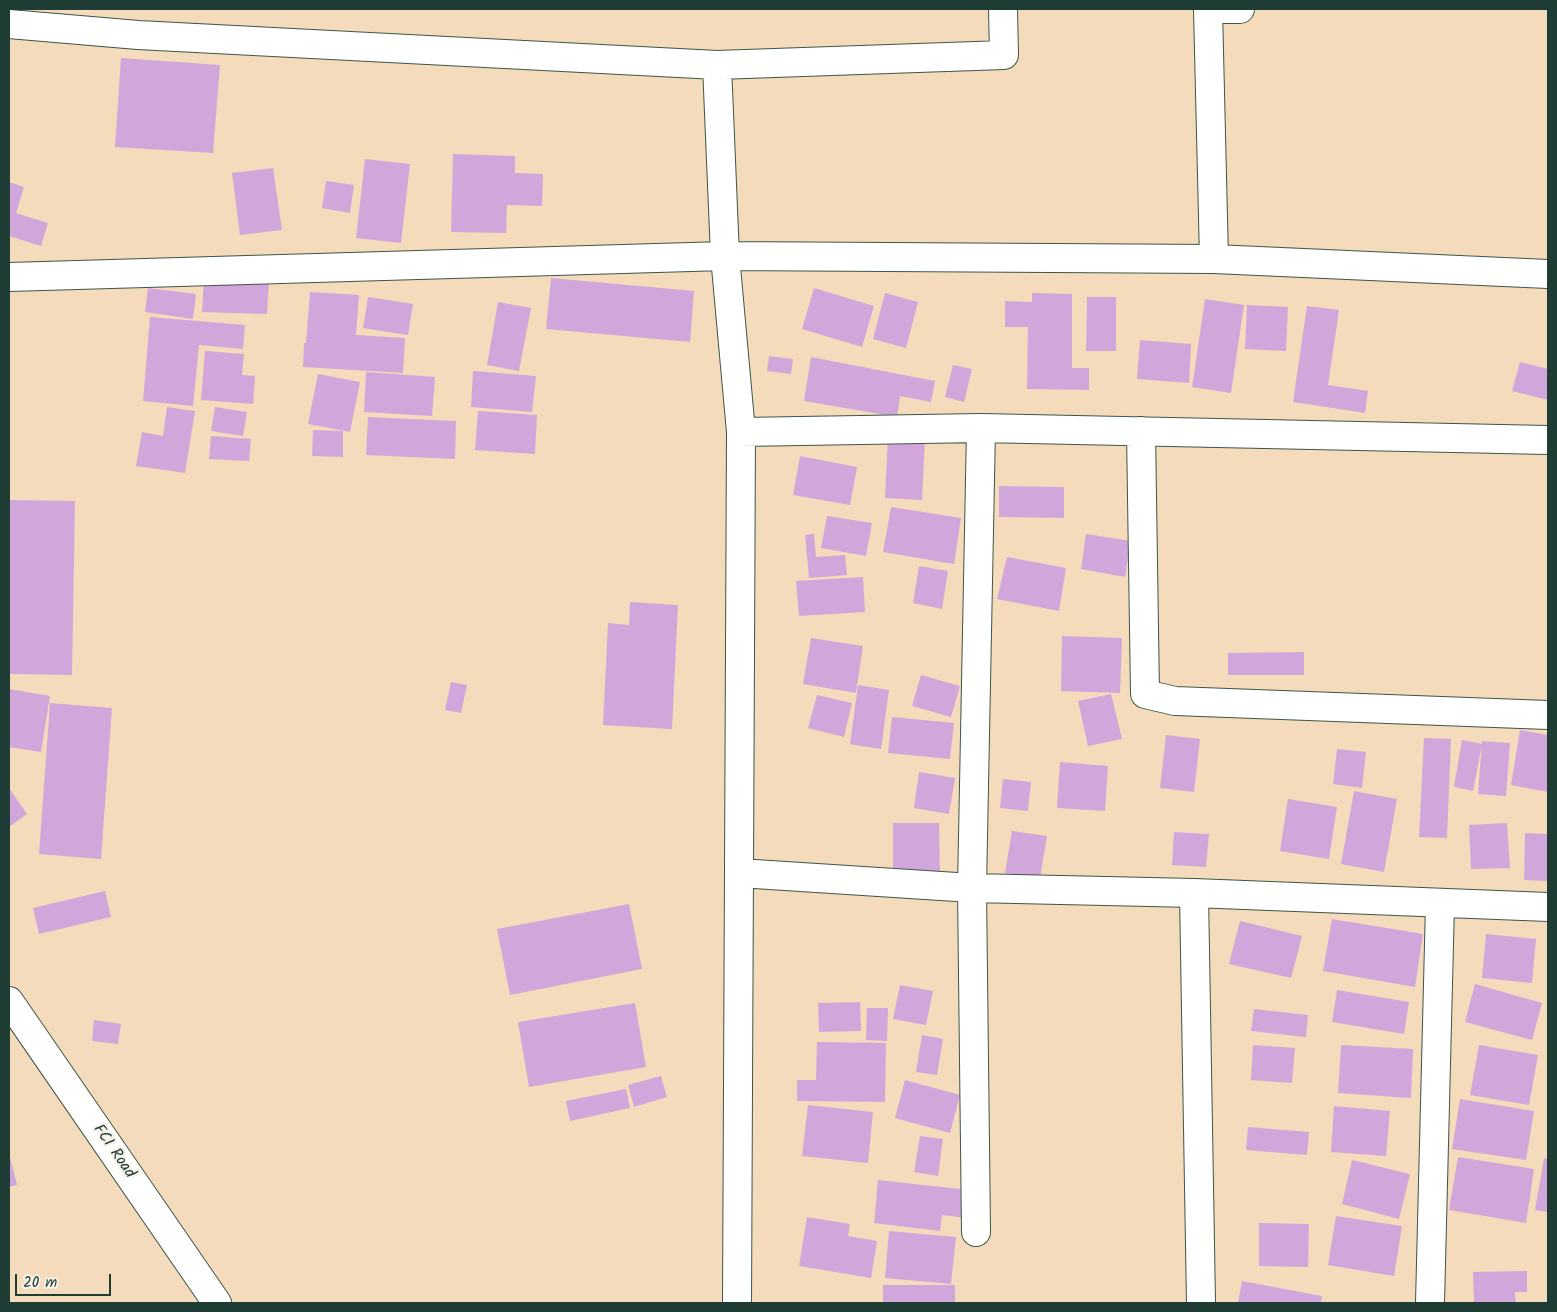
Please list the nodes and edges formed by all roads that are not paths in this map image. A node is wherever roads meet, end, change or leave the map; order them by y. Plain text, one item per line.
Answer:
1 (1003, 9) edge
2 (1208, 9) edge
3 (1240, 9) edge
4 (9, 24) edge
5 (717, 65) junction
6 (725, 256) junction
7 (1214, 258) junction
8 (1548, 274) edge
9 (9, 277) edge
10 (981, 428) junction
11 (1140, 431) junction
12 (741, 432) junction
13 (1548, 440) edge
14 (1548, 715) edge
15 (739, 874) junction
16 (972, 888) junction
17 (1194, 893) junction
18 (1440, 904) junction
19 (1548, 907) edge
20 (9, 1001) edge
21 (976, 1232) dead end
22 (217, 1303) edge
23 (737, 1303) edge
24 (1201, 1303) edge
25 (1430, 1303) edge

1 - 5 street
2 - 3 street
2 - 7 street
4 - 5 street
5 - 6 street
6 - 7 street
6 - 9 street
6 - 12 street
7 - 8 street
10 - 11 street
10 - 12 street
10 - 16 street
11 - 13 street
11 - 14 street
12 - 15 street
15 - 16 street
15 - 23 street
16 - 17 street
16 - 21 street
17 - 18 street
17 - 24 street
18 - 19 street
18 - 25 street
20 - 22 street, FCI Road

